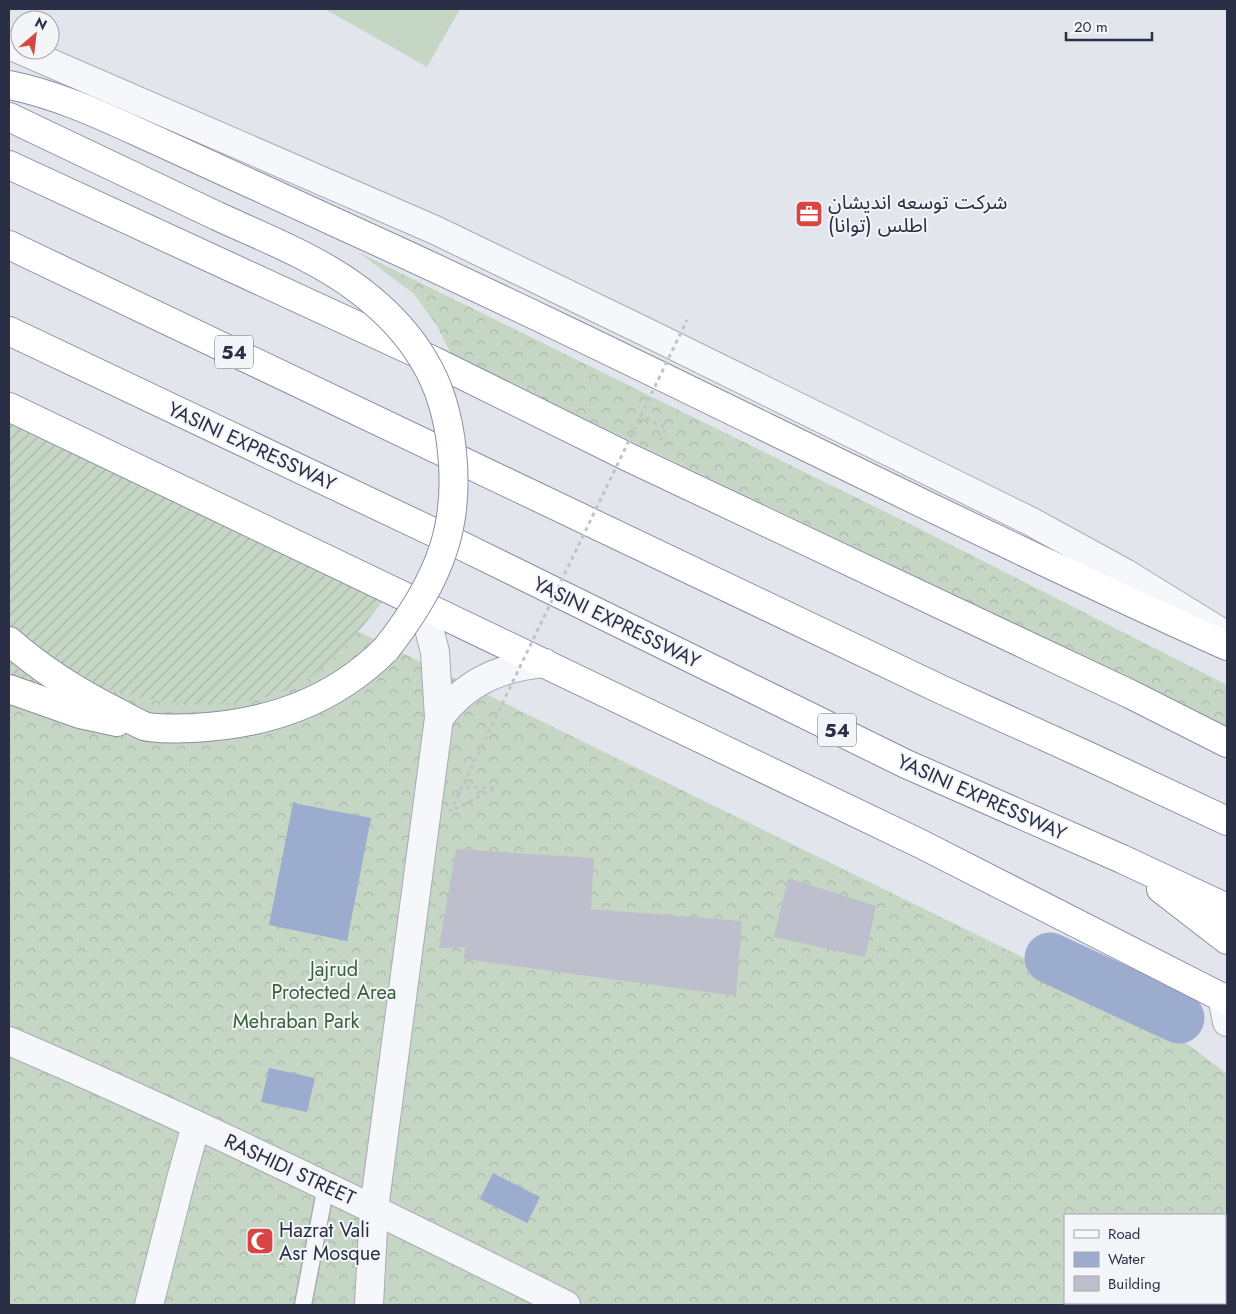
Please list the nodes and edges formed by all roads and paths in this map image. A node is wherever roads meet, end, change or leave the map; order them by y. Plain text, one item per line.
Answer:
1 (9, 45) edge
2 (9, 85) edge
3 (9, 117) edge
4 (9, 165) edge
5 (9, 245) edge
6 (687, 320) dead end
7 (9, 332) edge
8 (9, 407) edge
9 (639, 415) junction
10 (666, 428) dead end
11 (423, 605) junction
12 (1227, 636) edge
13 (9, 641) edge
14 (1227, 646) edge
15 (545, 664) junction
16 (9, 689) edge
17 (439, 718) junction
18 (146, 726) junction
19 (1227, 743) edge
20 (431, 786) junction
21 (1227, 821) edge
22 (1122, 859) junction
23 (1227, 908) edge
24 (1227, 940) edge
25 (1226, 1006) edge
26 (9, 1041) edge
27 (196, 1125) junction
28 (326, 1186) junction
29 (374, 1209) junction
30 (149, 1305) edge
31 (303, 1305) edge
32 (368, 1305) edge
33 (566, 1305) edge

1 - 12 street
2 - 14 highway
3 - 18 highway, bridge
4 - 19 highway
5 - 21 highway, 54
6 - 9 path, bridge
7 - 22 highway, YASINI EXPRESSWAY / 54
8 - 11 highway
9 - 10 path
9 - 20 path, bridge
11 - 15 highway
11 - 17 street
13 - 18 highway
15 - 17 street
15 - 25 highway
16 - 18 highway
17 - 20 street
20 - 29 street
22 - 23 highway, YASINI EXPRESSWAY / 54
22 - 24 highway
26 - 27 street, RASHIDI STREET
27 - 28 street, RASHIDI STREET
27 - 30 street
28 - 29 street, RASHIDI STREET
28 - 31 lane
29 - 32 street
29 - 33 street, RASHIDI STREET

